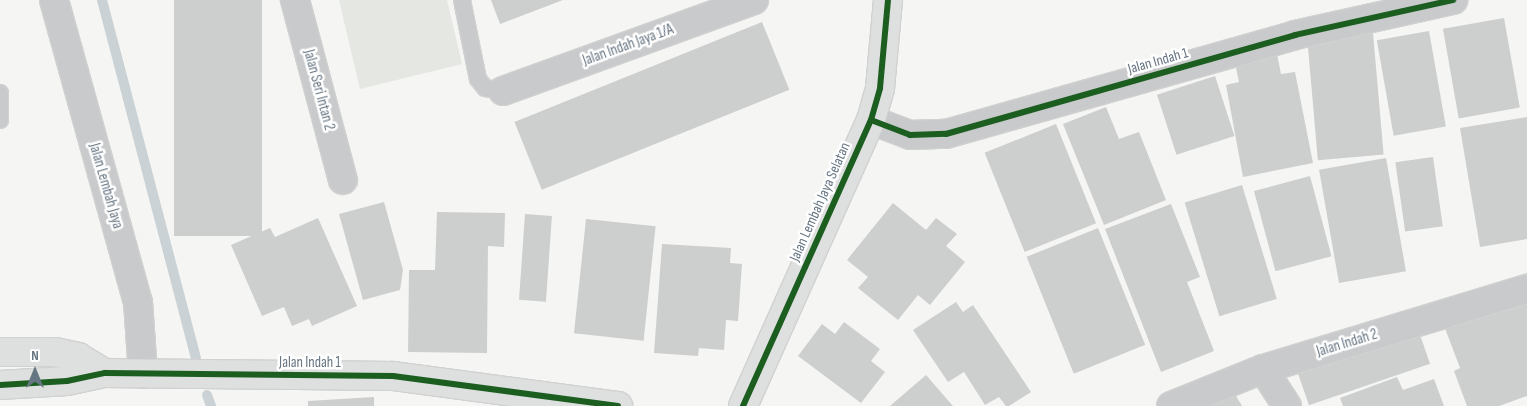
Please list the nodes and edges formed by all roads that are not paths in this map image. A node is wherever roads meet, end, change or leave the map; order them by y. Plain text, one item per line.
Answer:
1 (54, 0) edge
2 (295, 0) edge
3 (462, 0) edge
4 (754, 0) edge
5 (888, 0) edge
6 (1453, 0) edge
7 (502, 91) joint
8 (0, 93) edge
9 (0, 120) edge
10 (871, 120) junction
11 (343, 180) dead end
12 (1527, 289) edge
13 (0, 352) edge
14 (1263, 369) junction
15 (105, 373) junction
16 (144, 374) junction
17 (0, 385) edge
18 (618, 406) edge
19 (743, 406) edge
20 (1171, 406) edge
21 (1288, 406) edge

1 - 16 street, Jalan Lembah Jaya
2 - 11 street, Jalan Seri Intan 2
3 - 7 lane
4 - 7 street, Jalan Indah Jaya 1/A
5 - 10 street, Jalan Lembah Jaya Selatan
6 - 10 street, Jalan Indah 1
8 - 9 lane
10 - 19 street, Jalan Lembah Jaya Selatan
12 - 14 street, Jalan Indah 2
13 - 15 street, Jalan Indah 1
14 - 20 street, Jalan Indah 2
14 - 21 street
15 - 16 street, Jalan Indah 1
15 - 17 street, Jalan Indah 1
16 - 18 street, Jalan Indah 1

